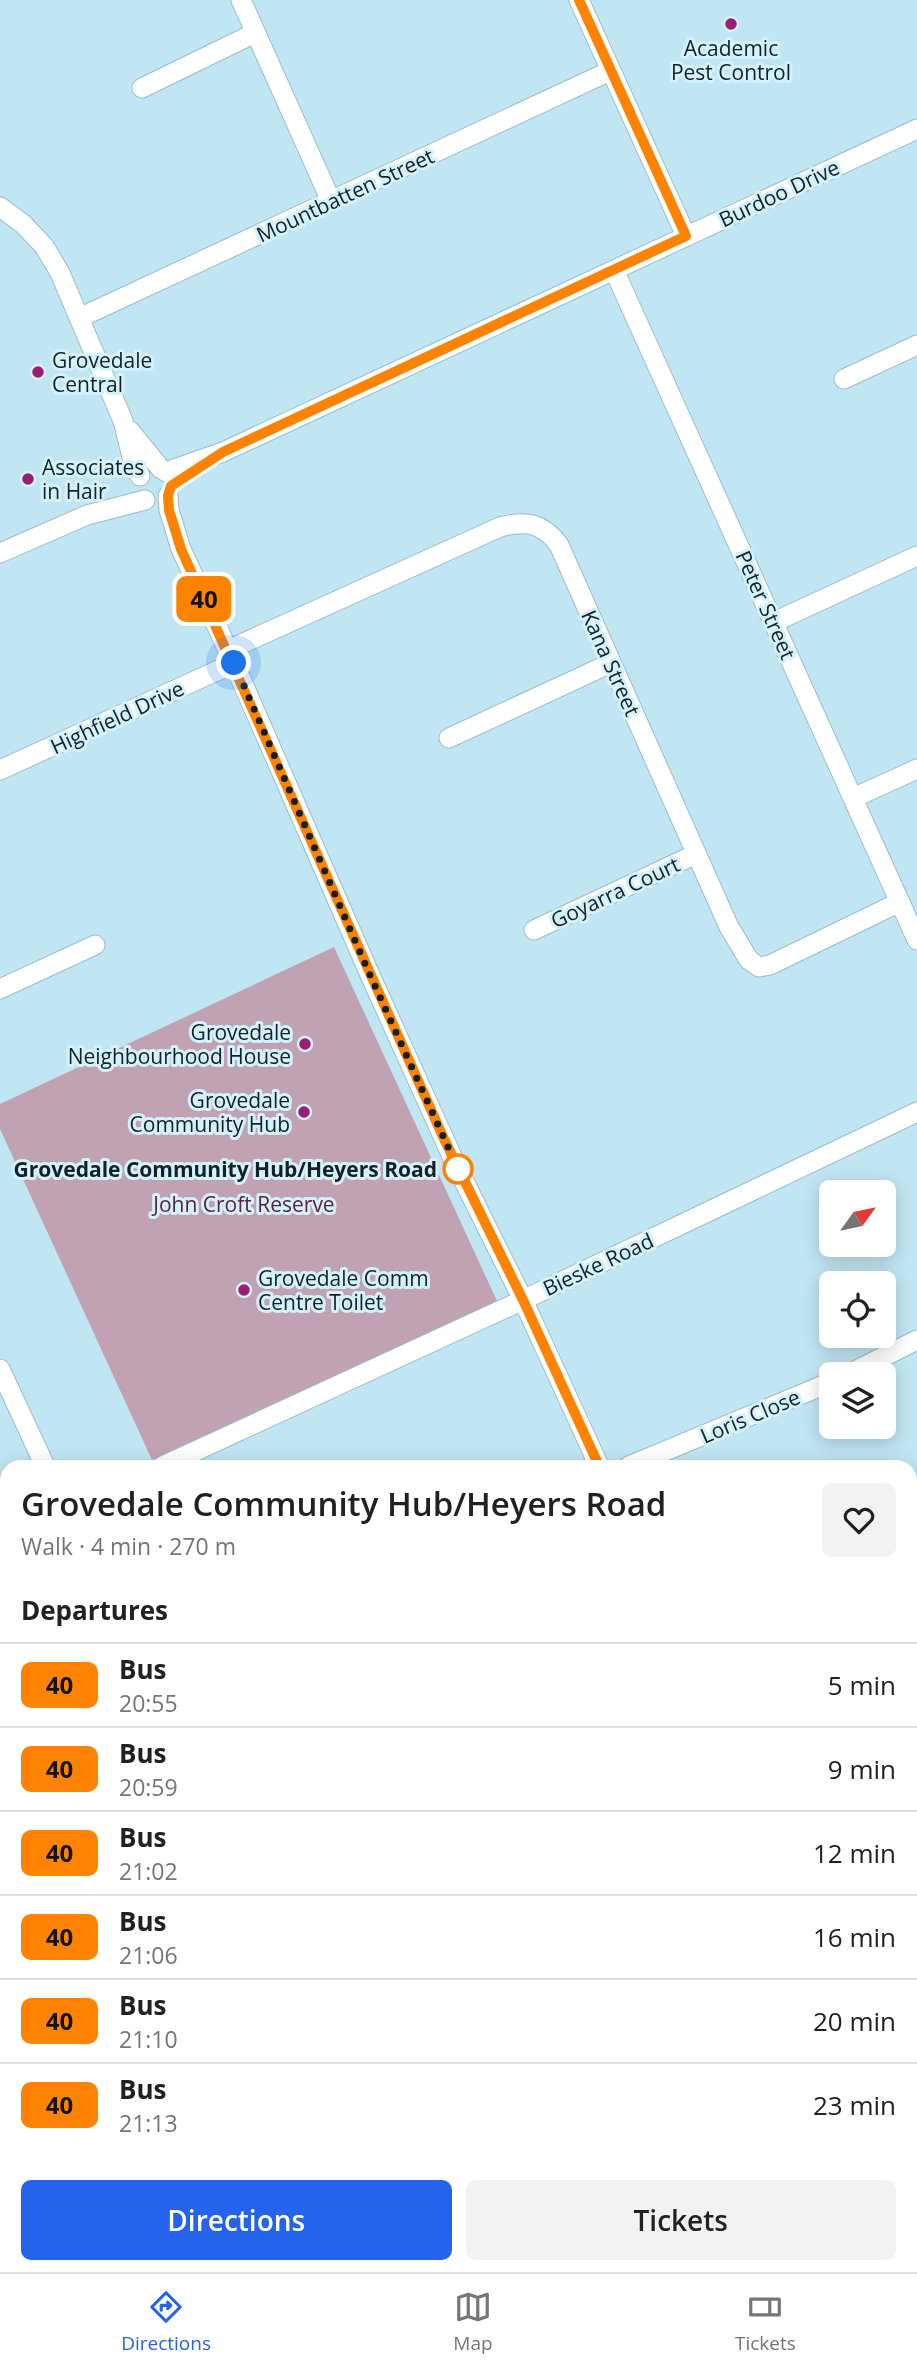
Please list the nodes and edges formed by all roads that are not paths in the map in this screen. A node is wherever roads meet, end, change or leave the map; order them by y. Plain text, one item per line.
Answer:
1 (241, 0) edge
2 (579, 0) edge
3 (255, 33) junction
4 (611, 71) junction
5 (142, 88) dead end
6 (917, 129) edge
7 (331, 201) junction
8 (0, 207) edge
9 (0, 219) edge
10 (686, 236) junction
11 (614, 270) junction
12 (77, 314) junction
13 (917, 345) edge
14 (844, 379) dead end
15 (155, 485) junction
16 (0, 553) edge
17 (917, 556) edge
18 (774, 622) junction
19 (231, 657) junction
20 (611, 663) junction
21 (449, 738) dead end
22 (917, 769) edge
23 (0, 770) edge
24 (853, 798) junction
25 (696, 854) junction
26 (900, 902) junction
27 (534, 930) dead end
28 (917, 940) edge
29 (95, 946) dead end
30 (0, 989) edge
31 (917, 1112) edge
32 (523, 1300) junction
33 (917, 1340) edge
34 (873, 1362) edge
35 (0, 1369) edge
36 (819, 1387) edge
37 (41, 1460) edge
38 (176, 1460) edge
39 (595, 1460) edge
40 (643, 1460) edge

1 - 3 street
2 - 4 street
3 - 5 street
3 - 7 street
4 - 7 street, Mountbatten Street
4 - 10 street
6 - 10 street, Burdoo Drive
7 - 12 street, Mountbatten Street
8 - 12 street
9 - 12 street
10 - 11 street, Burdoo Drive
11 - 15 street, Burdoo Drive
11 - 18 street, Peter Street
12 - 15 street
13 - 14 street
15 - 16 street, Burdoo Drive
15 - 19 street
17 - 18 street
18 - 24 street, Peter Street
19 - 20 street, Kana Street
19 - 23 street, Highfield Drive
19 - 32 street
20 - 21 street
20 - 25 street, Kana Street
22 - 24 street
24 - 26 street, Peter Street
25 - 26 street, Kana Street
25 - 27 street, Goyarra Court
26 - 28 street, Peter Street
29 - 30 street
31 - 32 street, Bieske Road
32 - 38 street, Bieske Road
32 - 39 street
33 - 34 street
35 - 37 street
36 - 40 street, Loris Close

